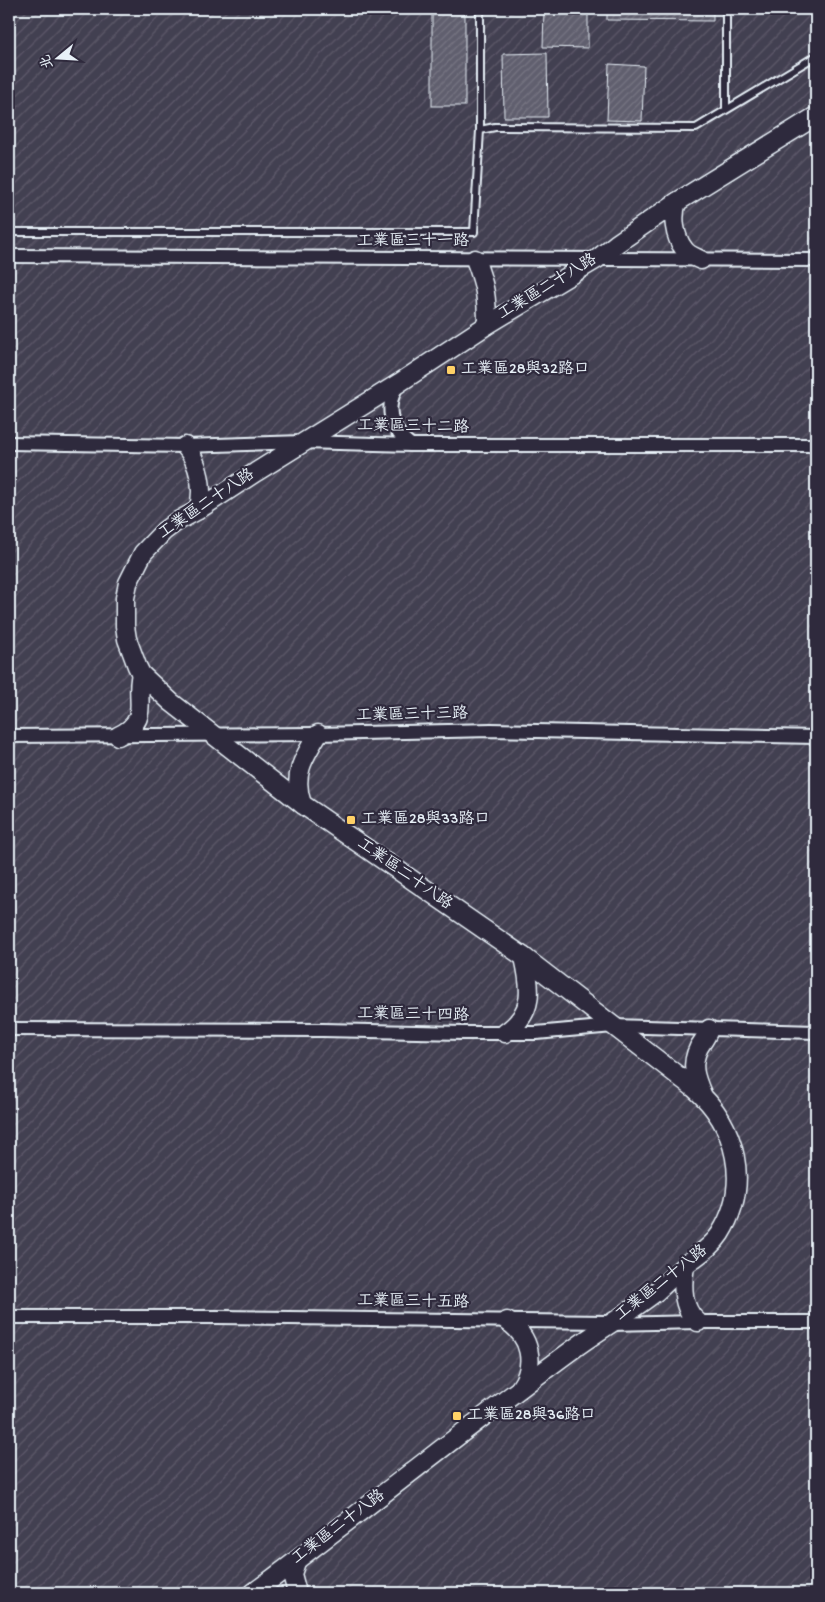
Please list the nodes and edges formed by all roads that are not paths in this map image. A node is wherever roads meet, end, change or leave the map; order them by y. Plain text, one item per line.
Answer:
1 (480, 9) edge
2 (726, 9) edge
3 (816, 56) edge
4 (726, 109) junction
5 (816, 116) edge
6 (480, 130) junction
7 (677, 202) junction
8 (9, 232) edge
9 (9, 256) edge
10 (475, 259) junction
11 (597, 259) junction
12 (701, 260) junction
13 (816, 260) edge
14 (486, 325) junction
15 (399, 383) junction
16 (303, 442) junction
17 (9, 444) edge
18 (816, 444) edge
19 (411, 445) junction
20 (185, 446) junction
21 (198, 510) junction
22 (141, 674) junction
23 (214, 734) junction
24 (318, 734) junction
25 (9, 736) edge
26 (118, 736) junction
27 (816, 737) edge
28 (302, 804) junction
29 (524, 958) junction
30 (613, 1026) junction
31 (709, 1029) junction
32 (9, 1030) edge
33 (816, 1032) edge
34 (505, 1033) junction
35 (702, 1095) junction
36 (685, 1266) junction
37 (9, 1317) edge
38 (507, 1321) junction
39 (698, 1322) junction
40 (816, 1322) edge
41 (611, 1324) junction
42 (517, 1392) junction
43 (296, 1562) junction
44 (252, 1593) edge
45 (297, 1593) edge

1 - 6 lane
2 - 4 lane
3 - 4 lane
4 - 6 lane
5 - 7 street, 工業區二十八路
6 - 8 lane
7 - 11 street, 工業區二十八路
7 - 12 street
9 - 10 street, 工業區三十一路
10 - 11 street, 工業區三十一路
10 - 14 street
11 - 12 street, 工業區三十一路
11 - 14 street, 工業區二十八路
12 - 13 street, 工業區三十一路
14 - 15 street, 工業區二十八路
15 - 16 street, 工業區二十八路
15 - 19 street
16 - 19 street, 工業區三十二路
16 - 20 street, 工業區三十二路
16 - 21 street, 工業區二十八路
17 - 20 street, 工業區三十二路
18 - 19 street, 工業區三十二路
20 - 21 street
21 - 22 street, 工業區二十八路
22 - 23 street, 工業區二十八路
22 - 26 street
23 - 24 street, 工業區三十三路
23 - 26 street, 工業區三十三路
23 - 28 street, 工業區二十八路
24 - 27 street, 工業區三十三路
24 - 28 street
25 - 26 street, 工業區三十三路
28 - 29 street, 工業區二十八路
29 - 30 street, 工業區二十八路
29 - 34 street
30 - 31 street, 工業區三十四路
30 - 34 street, 工業區三十四路
30 - 35 street, 工業區二十八路
31 - 33 street, 工業區三十四路
31 - 35 street
32 - 34 street, 工業區三十四路
35 - 36 street, 工業區二十八路
36 - 39 street
36 - 41 street, 工業區二十八路
37 - 38 street, 工業區三十五路
38 - 41 street, 工業區三十五路
38 - 42 street
39 - 40 street, 工業區三十五路
39 - 41 street, 工業區三十五路
41 - 42 street, 工業區二十八路
42 - 43 street, 工業區二十八路
43 - 44 street, 工業區二十八路
43 - 45 street

